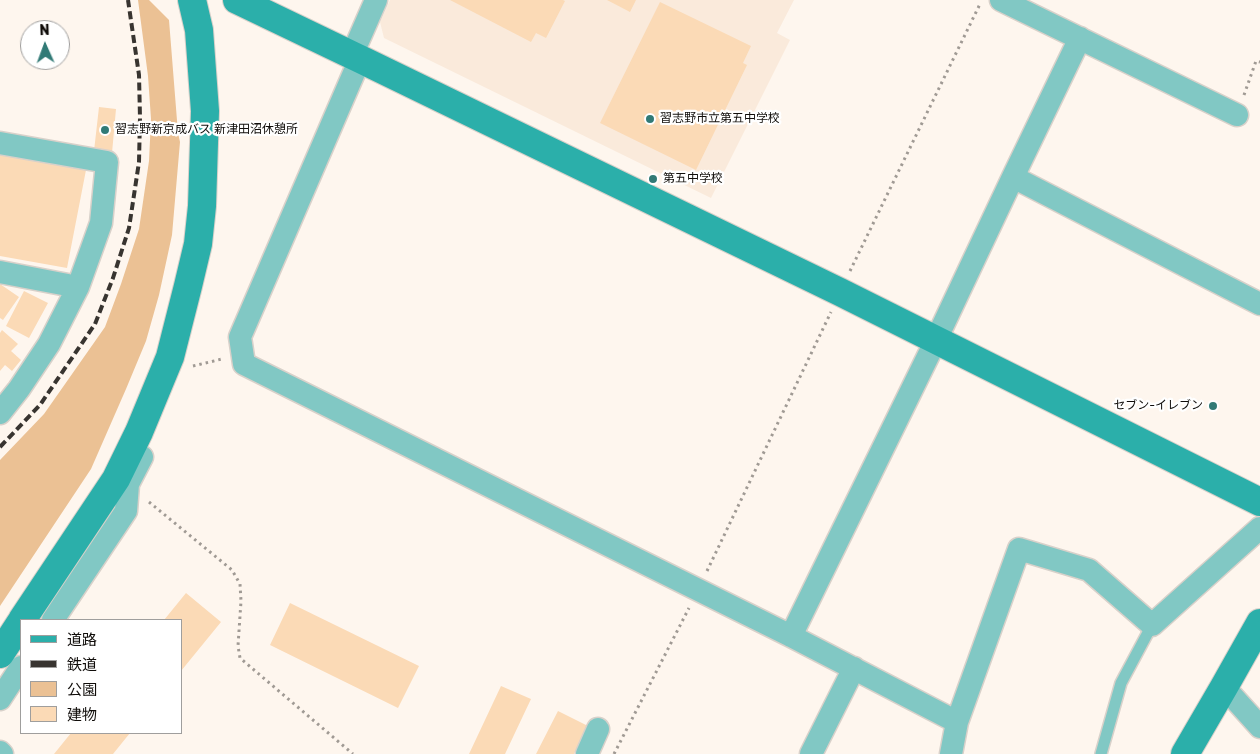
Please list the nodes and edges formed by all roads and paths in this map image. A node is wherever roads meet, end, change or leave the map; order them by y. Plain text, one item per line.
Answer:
1 (192, 0) edge
2 (237, 0) edge
3 (376, 0) edge
4 (982, 0) edge
5 (1001, 0) edge
6 (1080, 38) junction
7 (356, 57) junction
8 (1260, 62) edge
9 (1237, 115) joint
10 (0, 143) edge
11 (1013, 177) junction
12 (0, 272) edge
13 (78, 287) junction
14 (840, 292) junction
15 (1260, 304) edge
16 (936, 340) junction
17 (242, 354) junction
18 (182, 362) junction
19 (0, 413) edge
20 (146, 499) dead end
21 (1260, 502) edge
22 (1260, 528) edge
23 (698, 589) junction
24 (23, 619) edge
25 (54, 619) edge
26 (1260, 623) edge
27 (20, 624) edge
28 (1152, 626) junction
29 (791, 636) junction
30 (0, 654) edge
31 (854, 668) junction
32 (20, 669) edge
33 (1224, 687) junction
34 (0, 699) edge
35 (957, 722) junction
36 (1260, 727) edge
37 (598, 729) dead end
38 (353, 754) edge
39 (587, 754) edge
40 (614, 754) edge
41 (811, 754) edge
42 (951, 754) edge
43 (1101, 754) edge
44 (1184, 754) edge

1 - 18 street
2 - 7 street
3 - 7 street
4 - 14 path
5 - 6 street
6 - 9 street
6 - 11 street
7 - 14 street
7 - 17 street
8 - 9 path
10 - 13 street
11 - 15 street
11 - 16 street
12 - 13 street
13 - 19 street
14 - 16 street
14 - 23 path
16 - 21 street
16 - 29 street
17 - 18 path
17 - 23 street
18 - 24 street
18 - 25 street
20 - 38 path
22 - 28 street
23 - 29 street
23 - 40 path
26 - 33 street
27 - 30 street
28 - 35 street
28 - 43 lane
29 - 31 street
31 - 35 street
31 - 41 street
32 - 34 street
33 - 36 street
33 - 44 street
35 - 42 street
37 - 39 street

